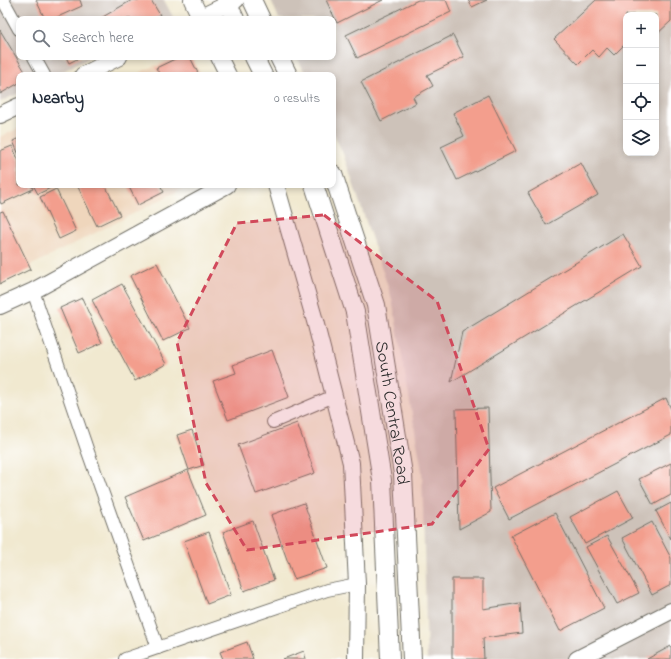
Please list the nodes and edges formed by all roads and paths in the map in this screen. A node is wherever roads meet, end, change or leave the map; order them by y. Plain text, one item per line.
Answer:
1 (3, 0) edge
2 (192, 0) edge
3 (252, 0) edge
4 (231, 6) edge
5 (199, 16) edge
6 (205, 16) edge
7 (260, 16) edge
8 (16, 24) edge
9 (36, 60) edge
10 (114, 60) edge
11 (220, 60) edge
12 (256, 60) edge
13 (280, 60) edge
14 (42, 72) edge
15 (89, 72) edge
16 (226, 72) edge
17 (262, 72) edge
18 (286, 72) edge
19 (16, 108) edge
20 (0, 116) edge
21 (336, 183) edge
22 (222, 188) edge
23 (277, 188) edge
24 (315, 188) edge
25 (33, 291) junction
26 (0, 306) edge
27 (334, 396) junction
28 (273, 422) dead end
29 (357, 584) junction
30 (671, 610) edge
31 (158, 648) junction
32 (125, 659) edge
33 (356, 659) edge
34 (390, 659) edge
35 (412, 659) edge
36 (577, 659) edge

1 - 8 street
2 - 5 street
3 - 7 main road
4 - 6 street
9 - 14 street
10 - 15 street
11 - 16 street
12 - 17 main road
13 - 18 main road
19 - 20 street
21 - 35 main road, South Central Road
22 - 25 street
23 - 27 street
24 - 34 main road, South Central Road
25 - 26 street
25 - 31 street
27 - 28 street
27 - 29 street
29 - 31 street
29 - 33 street
30 - 36 street
31 - 32 street

